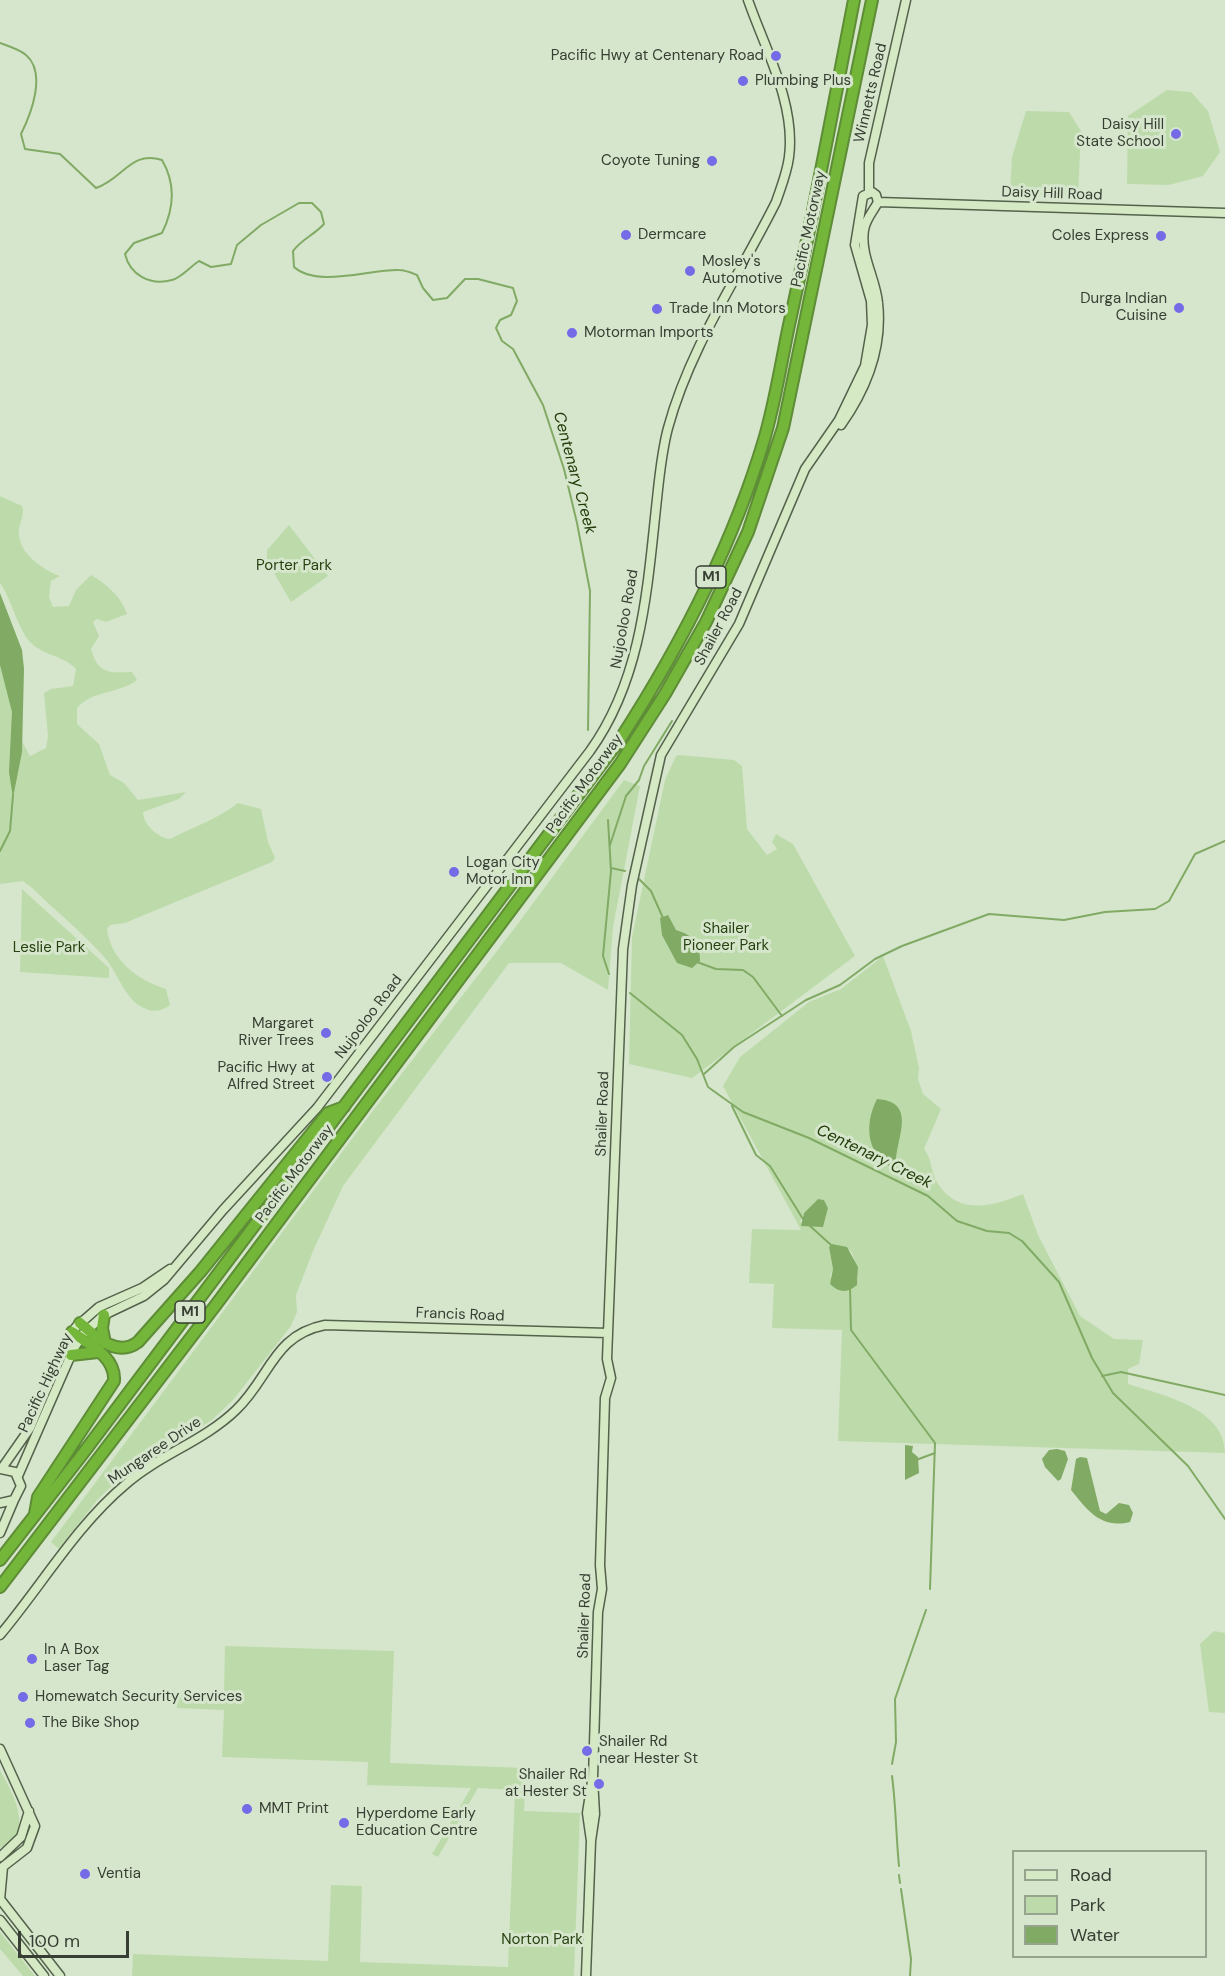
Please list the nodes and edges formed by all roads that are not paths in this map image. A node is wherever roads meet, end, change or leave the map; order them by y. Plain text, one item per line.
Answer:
1 (748, 0) edge
2 (854, 0) edge
3 (874, 0) edge
4 (906, 0) edge
5 (870, 192) junction
6 (871, 206) junction
7 (1225, 213) edge
8 (344, 1107) junction
9 (176, 1266) junction
10 (104, 1315) junction
11 (311, 1328) joint
12 (80, 1330) junction
13 (608, 1333) junction
14 (102, 1347) junction
15 (72, 1355) junction
16 (1, 1468) edge
17 (18, 1476) junction
18 (14, 1500) junction
19 (0, 1503) edge
20 (34, 1517) junction
21 (0, 1533) edge
22 (0, 1560) edge
23 (0, 1587) edge
24 (0, 1635) edge
25 (0, 1749) edge
26 (29, 1811) junction
27 (1, 1855) edge
28 (1, 1868) edge
29 (0, 1899) edge
30 (0, 1920) edge
31 (44, 1976) edge
32 (60, 1976) edge
33 (586, 1976) edge

1 - 9 street, Nujooloo Road
2 - 8 highway, Pacific Motorway / M1
3 - 23 highway, Pacific Motorway / M1
4 - 5 street, Winnetts Road
5 - 6 street
5 - 6 street, Shailer Road
6 - 7 street, Daisy Hill Road
6 - 13 street, Shailer Road
8 - 14 highway
8 - 20 highway, Pacific Motorway / M1
9 - 10 street, Pacific Highway
9 - 12 street, Pacific Highway
10 - 12 street, Pacific Highway
10 - 14 highway
11 - 13 street, Francis Road
11 - 24 street, Mungaree Drive
12 - 14 highway
12 - 15 street, Pacific Highway
12 - 16 street, Pacific Highway
13 - 33 street, Shailer Road
14 - 15 highway
14 - 20 highway
15 - 17 street, Pacific Highway
16 - 17 street
17 - 18 street, Pacific Highway
18 - 19 street
18 - 21 street, Pacific Highway
20 - 22 highway, Pacific Motorway / M1
25 - 26 street
26 - 27 street
26 - 28 street
28 - 29 street
29 - 32 street
30 - 31 street

